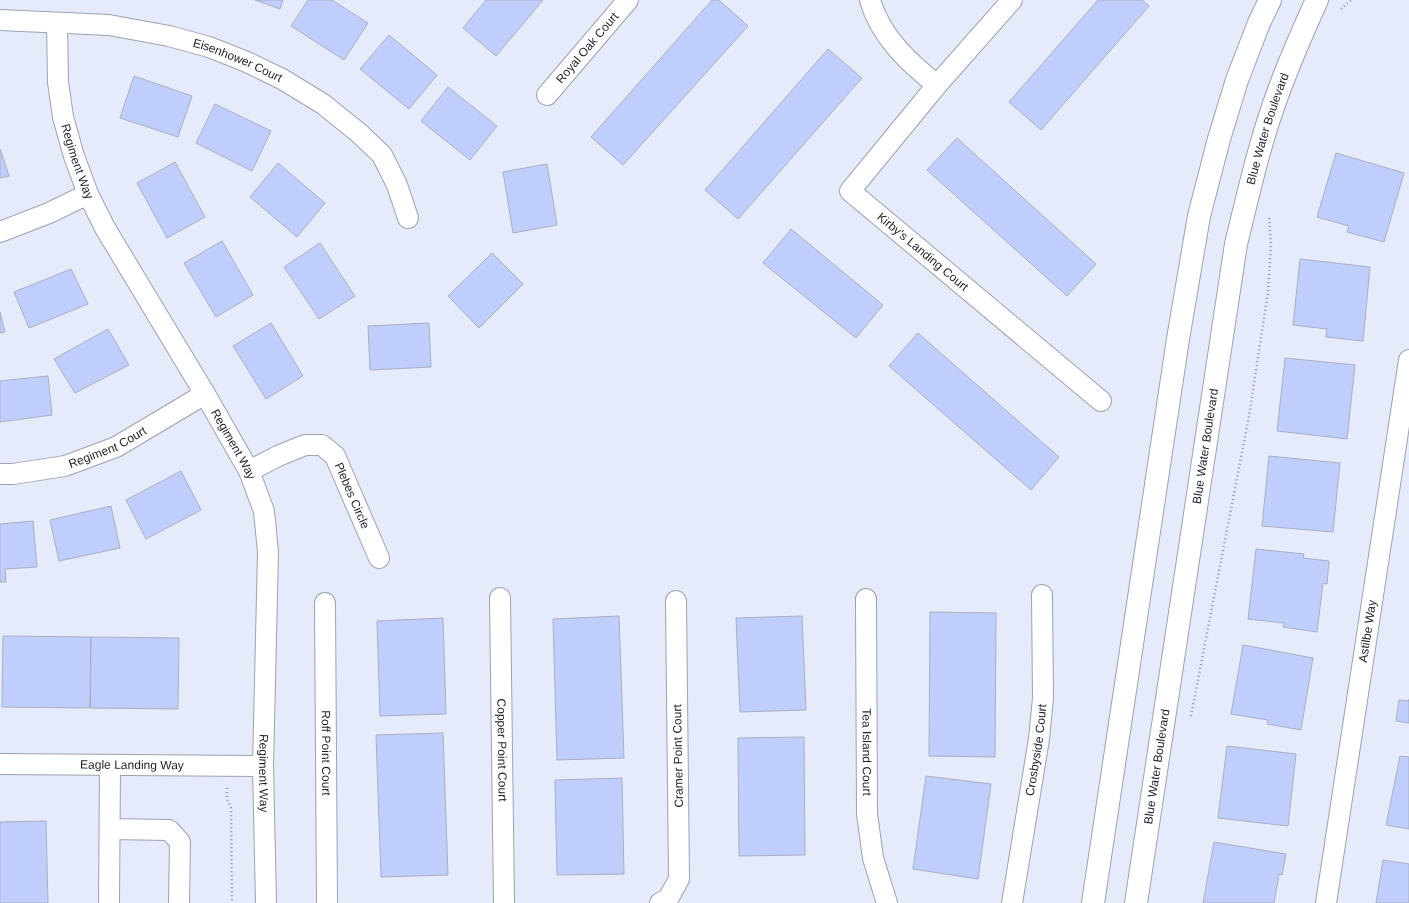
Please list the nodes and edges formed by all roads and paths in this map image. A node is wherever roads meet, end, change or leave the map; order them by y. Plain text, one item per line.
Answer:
1 (628, 0) edge
2 (870, 0) edge
3 (1012, 0) edge
4 (1270, 0) edge
5 (1317, 0) edge
6 (1351, 0) edge
7 (1340, 9) dead end
8 (0, 20) edge
9 (57, 23) junction
10 (937, 85) junction
11 (547, 95) dead end
12 (88, 194) junction
13 (1269, 214) dead end
14 (408, 218) dead end
15 (0, 232) edge
16 (1409, 360) edge
17 (205, 394) junction
18 (1101, 401) dead end
19 (1402, 458) edge
20 (249, 471) junction
21 (0, 474) edge
22 (379, 558) dead end
23 (1042, 595) dead end
24 (500, 598) dead end
25 (866, 599) dead end
26 (676, 601) dead end
27 (325, 603) dead end
28 (1190, 719) dead end
29 (0, 764) edge
30 (110, 765) junction
31 (228, 766) junction
32 (263, 766) junction
33 (110, 829) junction
34 (109, 903) edge
35 (179, 903) edge
36 (232, 903) edge
37 (266, 903) edge
38 (327, 903) edge
39 (504, 903) edge
40 (660, 903) edge
41 (887, 903) edge
42 (1012, 903) edge
43 (1093, 903) edge
44 (1136, 903) edge
45 (1326, 903) edge

1 - 11 street, Royal Oak Court
2 - 10 street
3 - 10 street, Kirby's Landing Court
4 - 43 street
5 - 44 street, Blue Water Boulevard
6 - 7 path
8 - 9 street, Eisenhower Court
9 - 12 street, Regiment Way
9 - 14 street, Eisenhower Court
10 - 18 street, Kirby's Landing Court
12 - 15 street
12 - 17 street, Regiment Way
13 - 28 path
16 - 19 street, Astilbe Way
17 - 20 street, Regiment Way
17 - 21 street, Regiment Court
19 - 45 street, Astilbe Way
20 - 22 street, Plebes Circle
20 - 32 street, Regiment Way
23 - 42 street, Crosbyside Court
24 - 39 street, Copper Point Court
25 - 41 street, Tea Island Court
26 - 40 street, Cramer Point Court
27 - 38 street, Roff Point Court
29 - 30 street, Eagle Landing Way
30 - 31 street, Eagle Landing Way
30 - 33 street
31 - 32 street, Eagle Landing Way
31 - 36 path
32 - 37 street, Regiment Way
33 - 34 street
33 - 35 street

